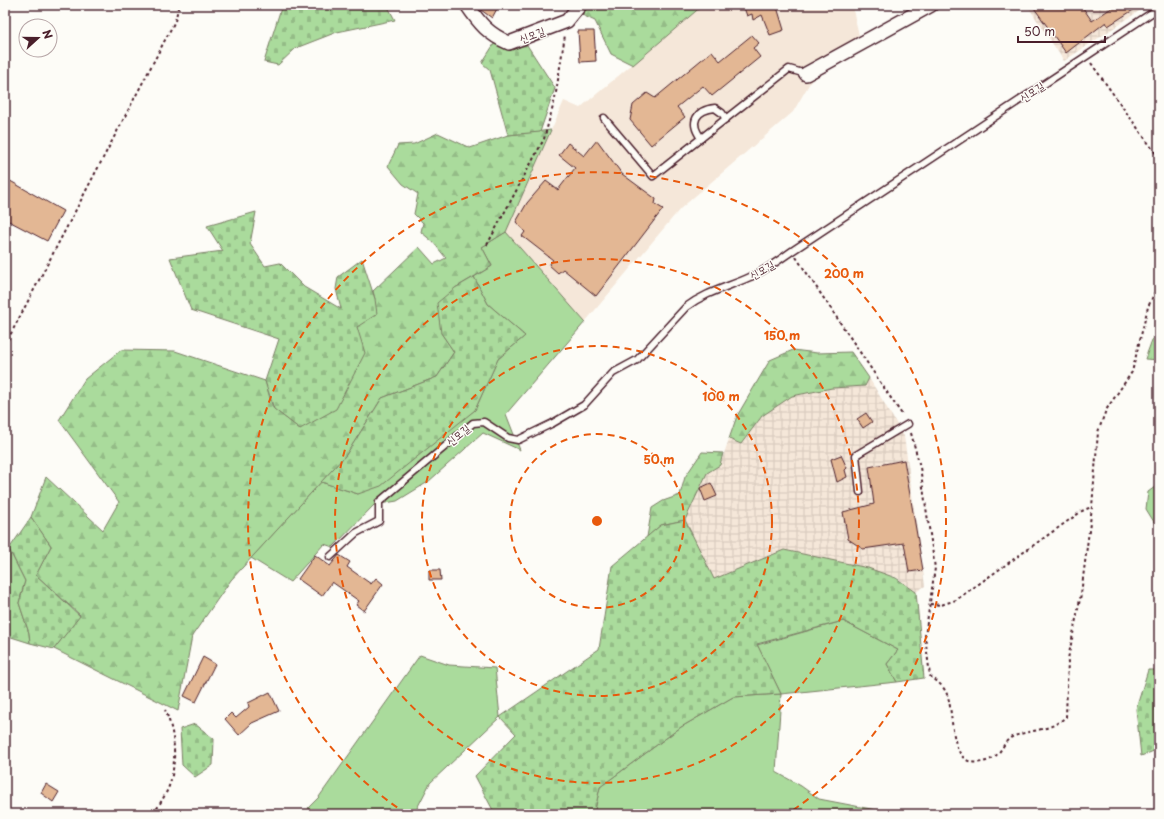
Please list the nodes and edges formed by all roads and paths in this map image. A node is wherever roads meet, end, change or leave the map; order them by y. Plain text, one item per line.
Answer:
1 (179, 5) edge
2 (467, 5) edge
3 (580, 5) edge
4 (931, 5) edge
5 (1159, 8) edge
6 (567, 22) junction
7 (1085, 56) junction
8 (806, 74) joint
9 (604, 118) dead end
10 (726, 119) junction
11 (701, 138) junction
12 (1159, 158) edge
13 (487, 245) dead end
14 (792, 251) junction
15 (1159, 283) edge
16 (5, 345) edge
17 (908, 424) junction
18 (860, 492) dead end
19 (1092, 507) junction
20 (330, 557) dead end
21 (930, 604) junction
22 (164, 710) dead end
23 (154, 814) edge

1 - 16 path
2 - 6 street, 신모길
3 - 6 street
4 - 8 street
5 - 7 lane, 신모길
6 - 13 path
7 - 12 path
7 - 14 lane, 신모길
8 - 10 lane
9 - 11 lane
10 - 11 lane
10 - 11 lane
14 - 17 path
14 - 20 lane, 신모길
15 - 19 path
17 - 18 lane
17 - 21 path
19 - 21 path
19 - 21 path
22 - 23 path

